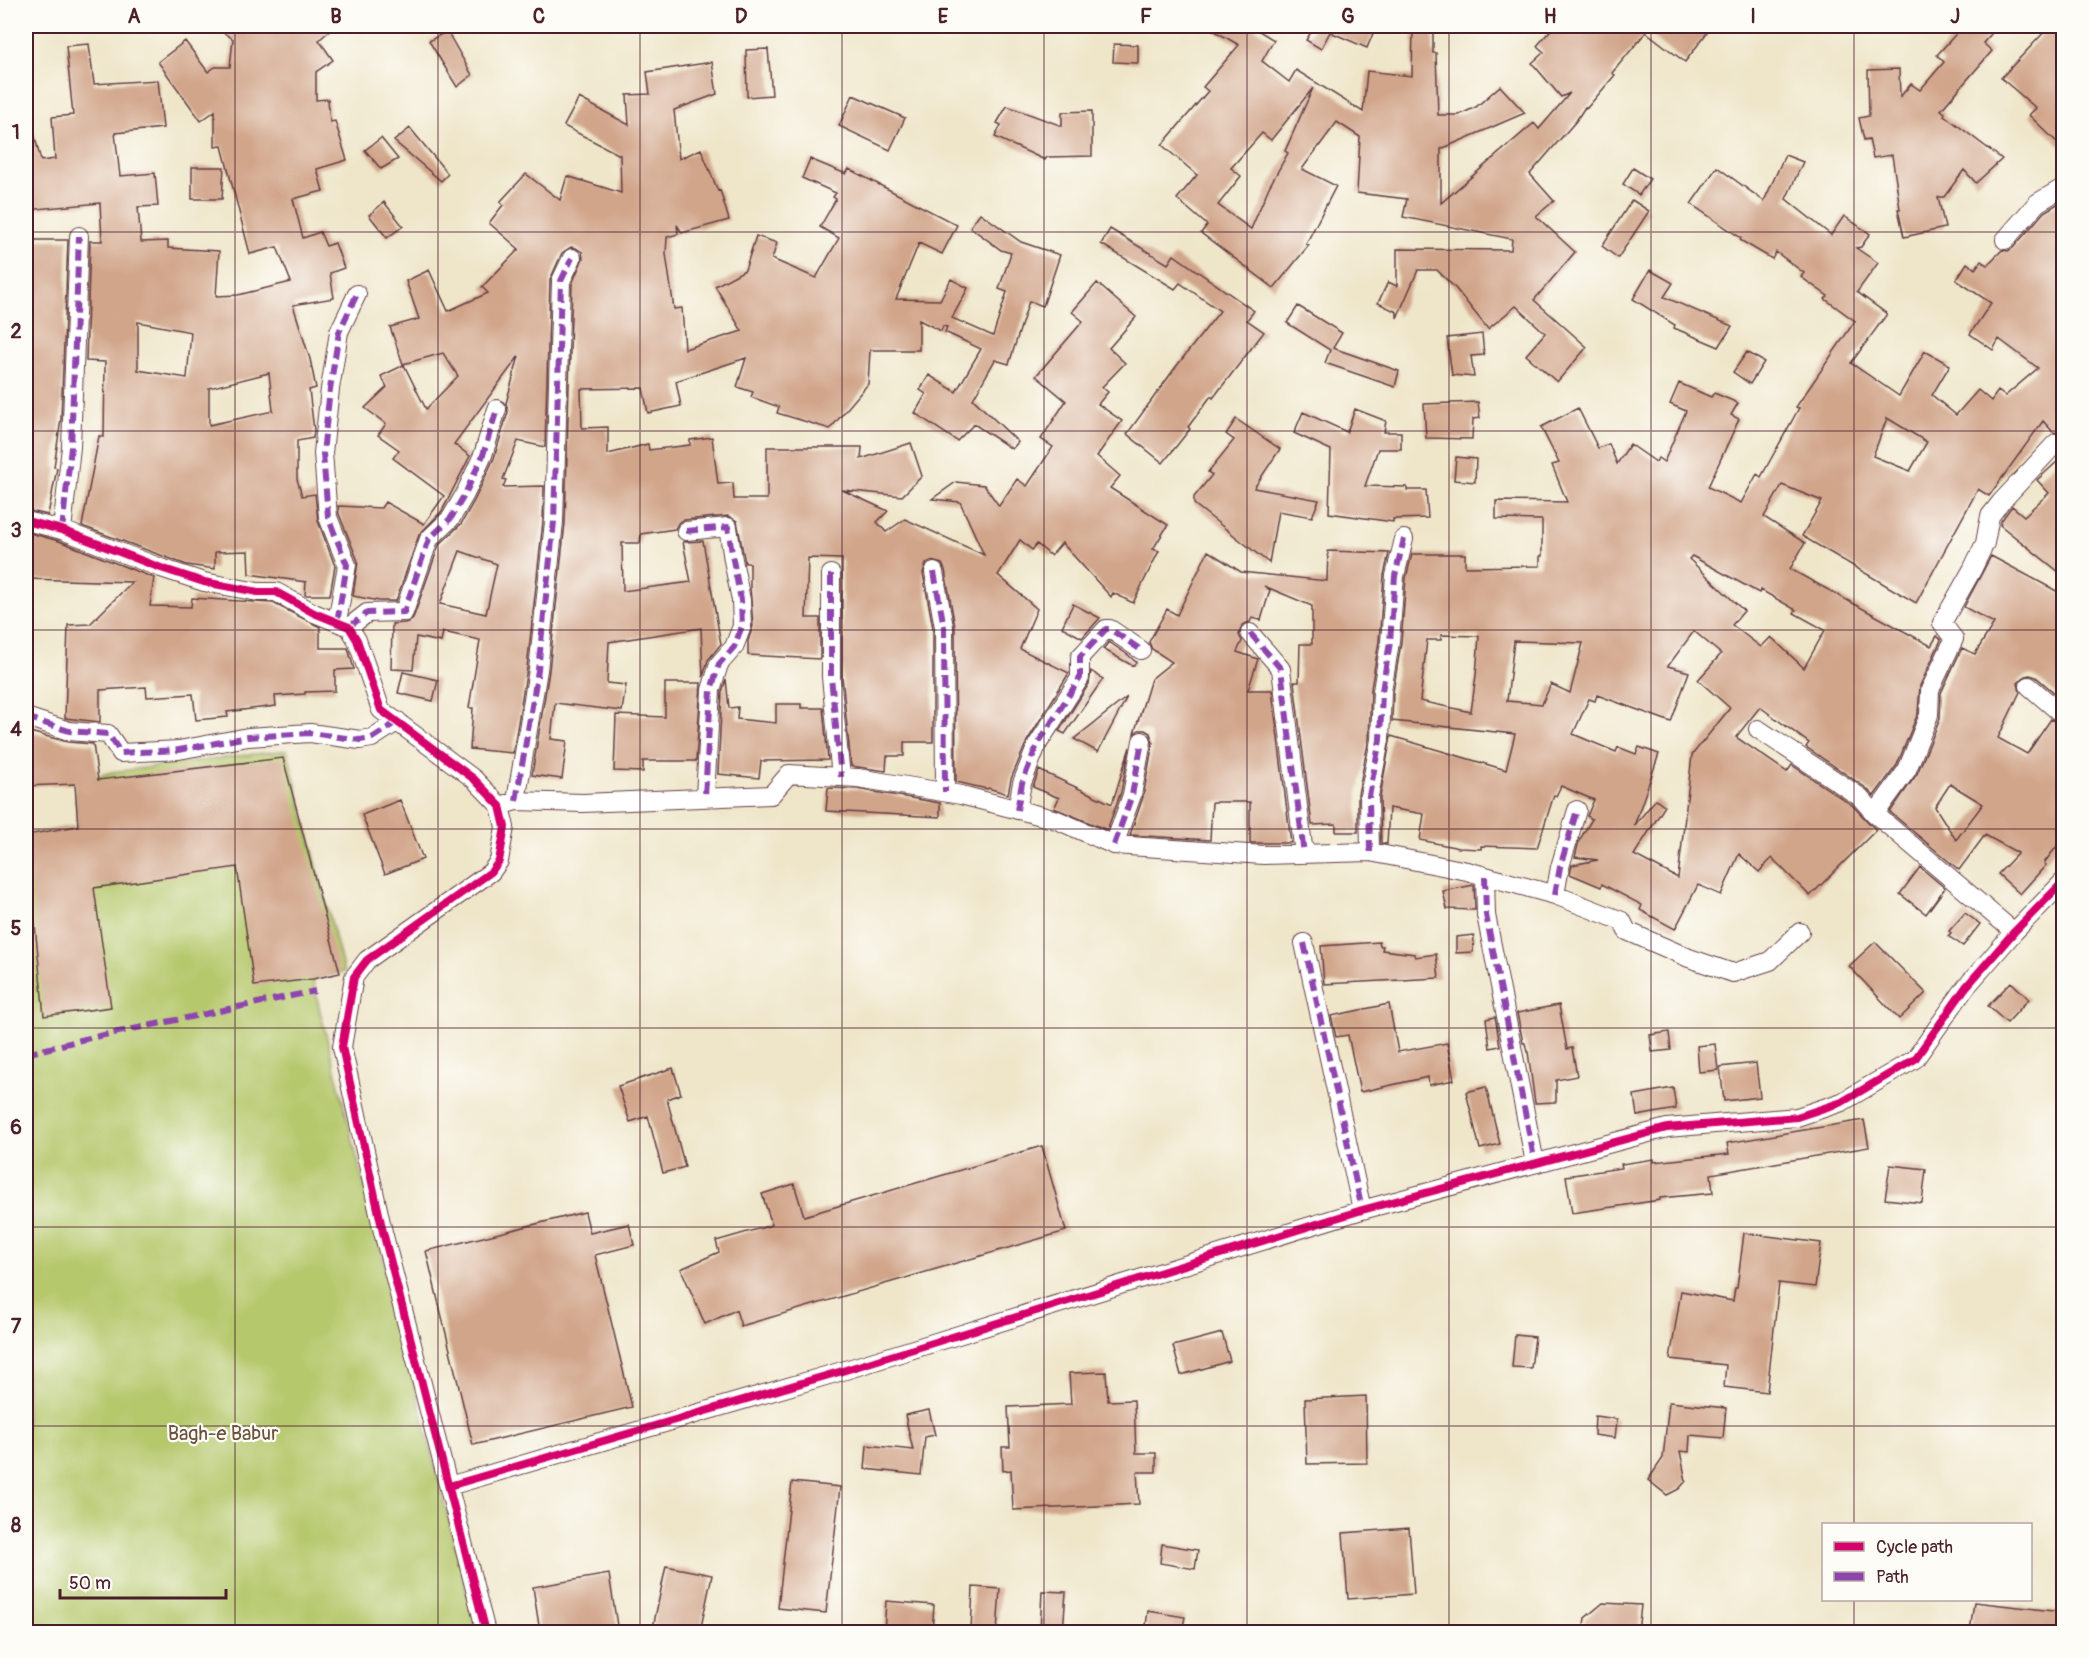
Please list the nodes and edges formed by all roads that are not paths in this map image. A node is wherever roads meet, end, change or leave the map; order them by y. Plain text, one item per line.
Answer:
1 (2064, 187) edge
2 (79, 236) dead end
3 (2005, 240) dead end
4 (572, 258) dead end
5 (357, 294) dead end
6 (497, 409) dead end
7 (2064, 450) edge
8 (26, 521) edge
9 (62, 530) junction
10 (686, 531) dead end
11 (1404, 539) dead end
12 (934, 572) dead end
13 (831, 574) dead end
14 (343, 624) junction
15 (1250, 633) dead end
16 (1141, 650) dead end
17 (2029, 686) dead end
18 (2064, 716) edge
19 (26, 717) edge
20 (398, 722) junction
21 (1758, 729) dead end
22 (1142, 741) dead end
23 (841, 777) junction
24 (945, 792) junction
25 (705, 797) junction
26 (508, 803) junction
27 (1017, 810) junction
28 (1578, 810) dead end
29 (1875, 814) junction
30 (1114, 845) junction
31 (1370, 852) junction
32 (1304, 854) junction
33 (1485, 876) junction
34 (2064, 881) edge
35 (1555, 895) junction
36 (1800, 932) dead end
37 (2014, 932) junction
38 (1304, 943) dead end
39 (1535, 1163) junction
40 (1362, 1210) junction
41 (449, 1486) junction
42 (486, 1632) edge

1 - 3 street
2 - 9 street
4 - 26 street
5 - 14 street
6 - 14 street
7 - 29 street
8 - 9 street
9 - 14 street
10 - 25 street
11 - 31 street
12 - 24 street
13 - 23 street
14 - 20 street
15 - 32 street
16 - 27 street
17 - 18 street
19 - 20 street
20 - 26 street
21 - 29 street
22 - 30 street
23 - 24 street
23 - 25 street
24 - 27 street
25 - 26 street
26 - 41 street
27 - 30 street
28 - 35 street
29 - 37 street
30 - 32 street
31 - 32 street
31 - 33 street
33 - 35 street
33 - 39 street
34 - 37 street
35 - 36 street
37 - 39 street
38 - 40 street
39 - 40 street
40 - 41 street
41 - 42 street

